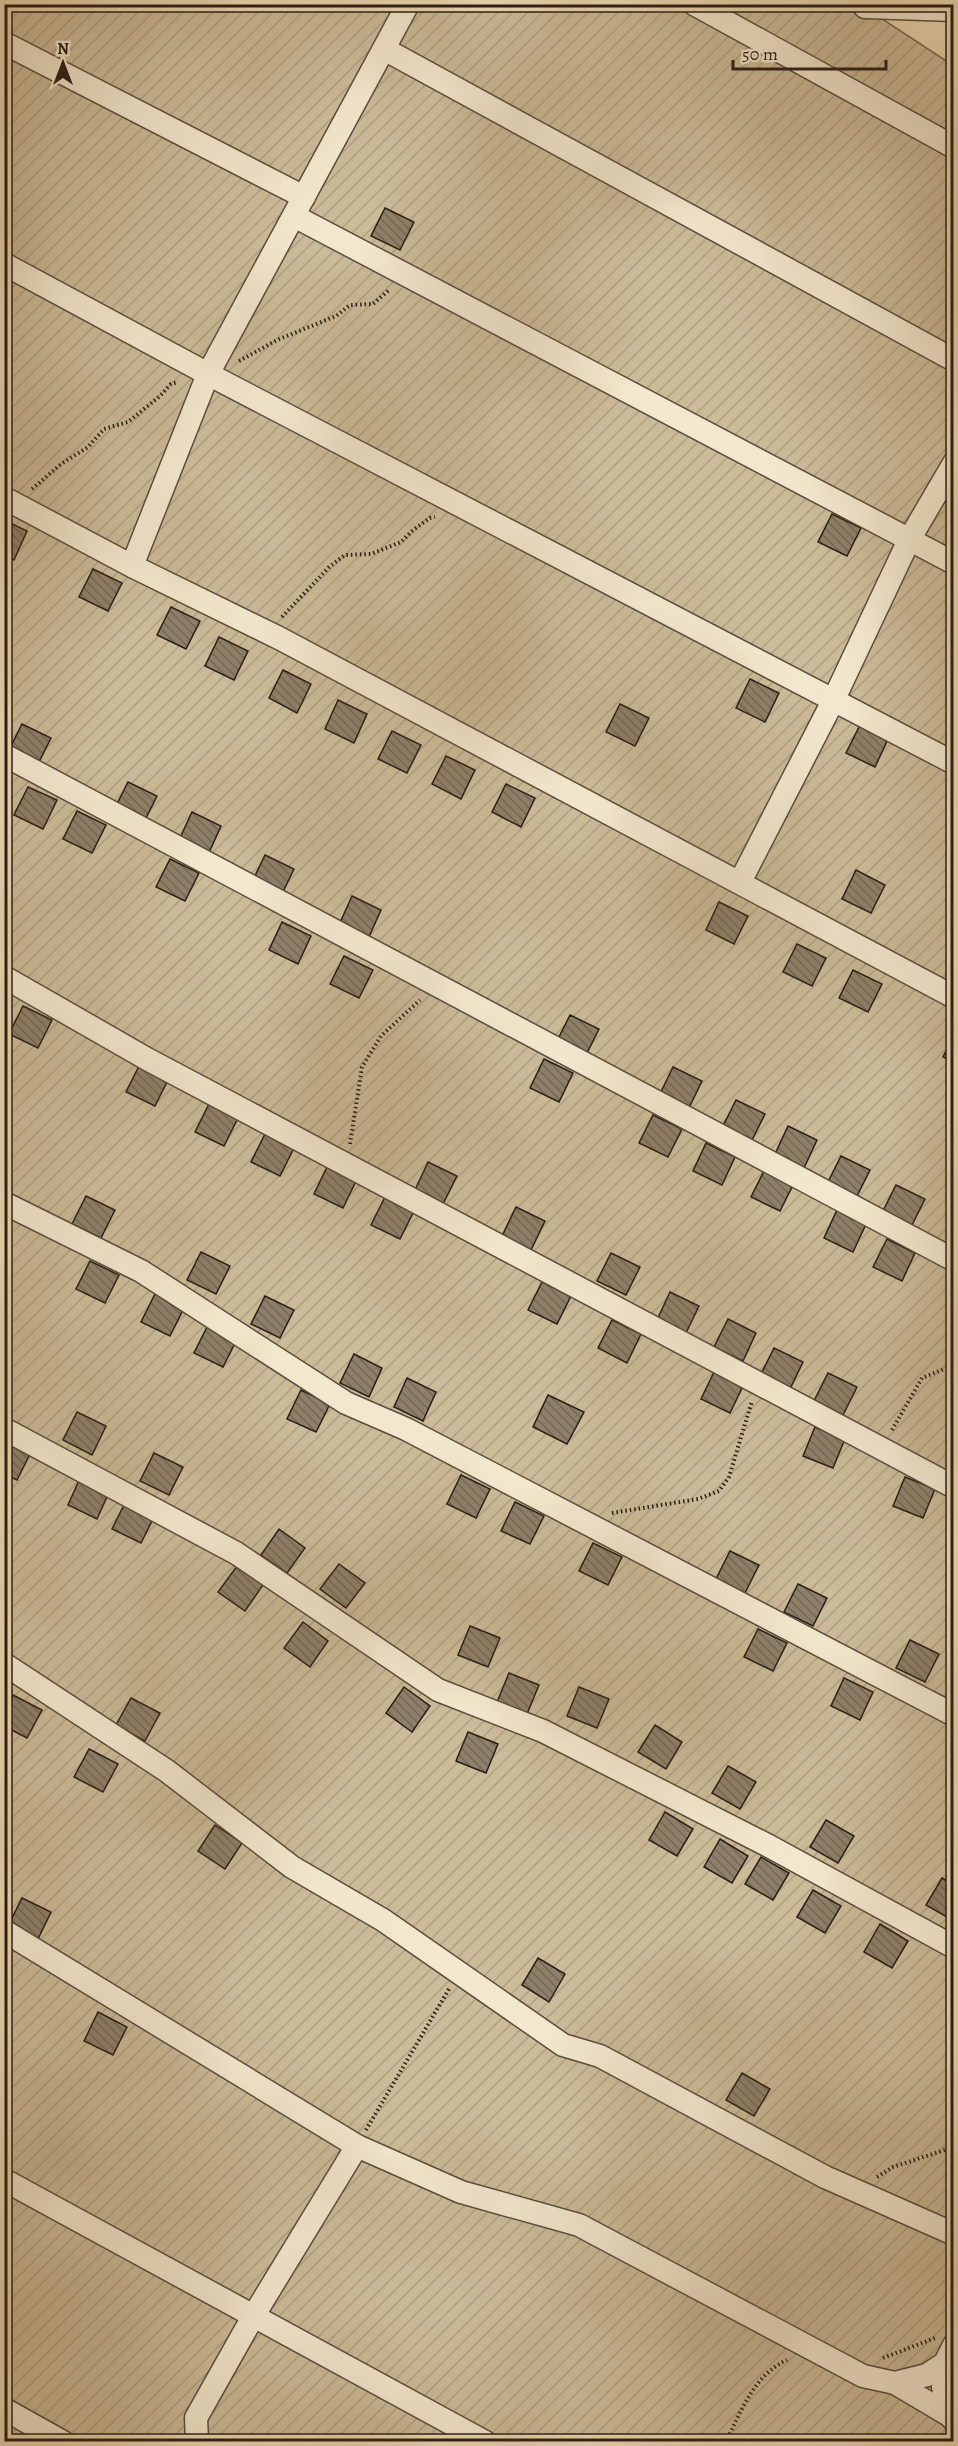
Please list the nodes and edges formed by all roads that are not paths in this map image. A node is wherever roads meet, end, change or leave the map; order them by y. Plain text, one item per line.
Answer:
1 (694, 4) edge
2 (402, 6) edge
3 (865, 7) dead end
4 (954, 10) edge
5 (4, 43) edge
6 (384, 49) junction
7 (954, 147) edge
8 (299, 207) junction
9 (4, 264) edge
10 (954, 360) edge
11 (208, 374) junction
12 (954, 463) edge
13 (10, 501) edge
14 (909, 540) junction
15 (954, 563) edge
16 (132, 566) junction
17 (833, 701) junction
18 (4, 754) edge
19 (954, 763) edge
20 (740, 882) junction
21 (4, 977) edge
22 (954, 997) edge
23 (4, 1203) edge
24 (954, 1260) edge
25 (4, 1429) edge
26 (954, 1487) edge
27 (4, 1664) edge
28 (954, 1715) edge
29 (4, 1931) edge
30 (954, 1947) edge
31 (357, 2146) junction
32 (4, 2180) edge
33 (954, 2234) edge
34 (254, 2315) junction
35 (945, 2348) edge
36 (895, 2383) junction
37 (4, 2409) edge
38 (951, 2418) edge
39 (63, 2442) edge
40 (197, 2442) edge
41 (485, 2442) edge

1 - 7 street
2 - 6 street
3 - 4 street
5 - 8 street
6 - 8 street
6 - 10 street
8 - 11 street
8 - 14 street
9 - 11 street
11 - 16 street
11 - 17 street
12 - 14 street
13 - 16 street
14 - 15 street
14 - 17 street
16 - 20 street
17 - 19 street
17 - 20 street
18 - 24 street
20 - 22 street
21 - 26 street
23 - 28 street
25 - 30 street
27 - 33 street
29 - 31 street
31 - 34 street
31 - 36 street
32 - 34 street
34 - 40 street
34 - 41 street
35 - 36 street
35 - 38 street
36 - 38 street
37 - 39 street

